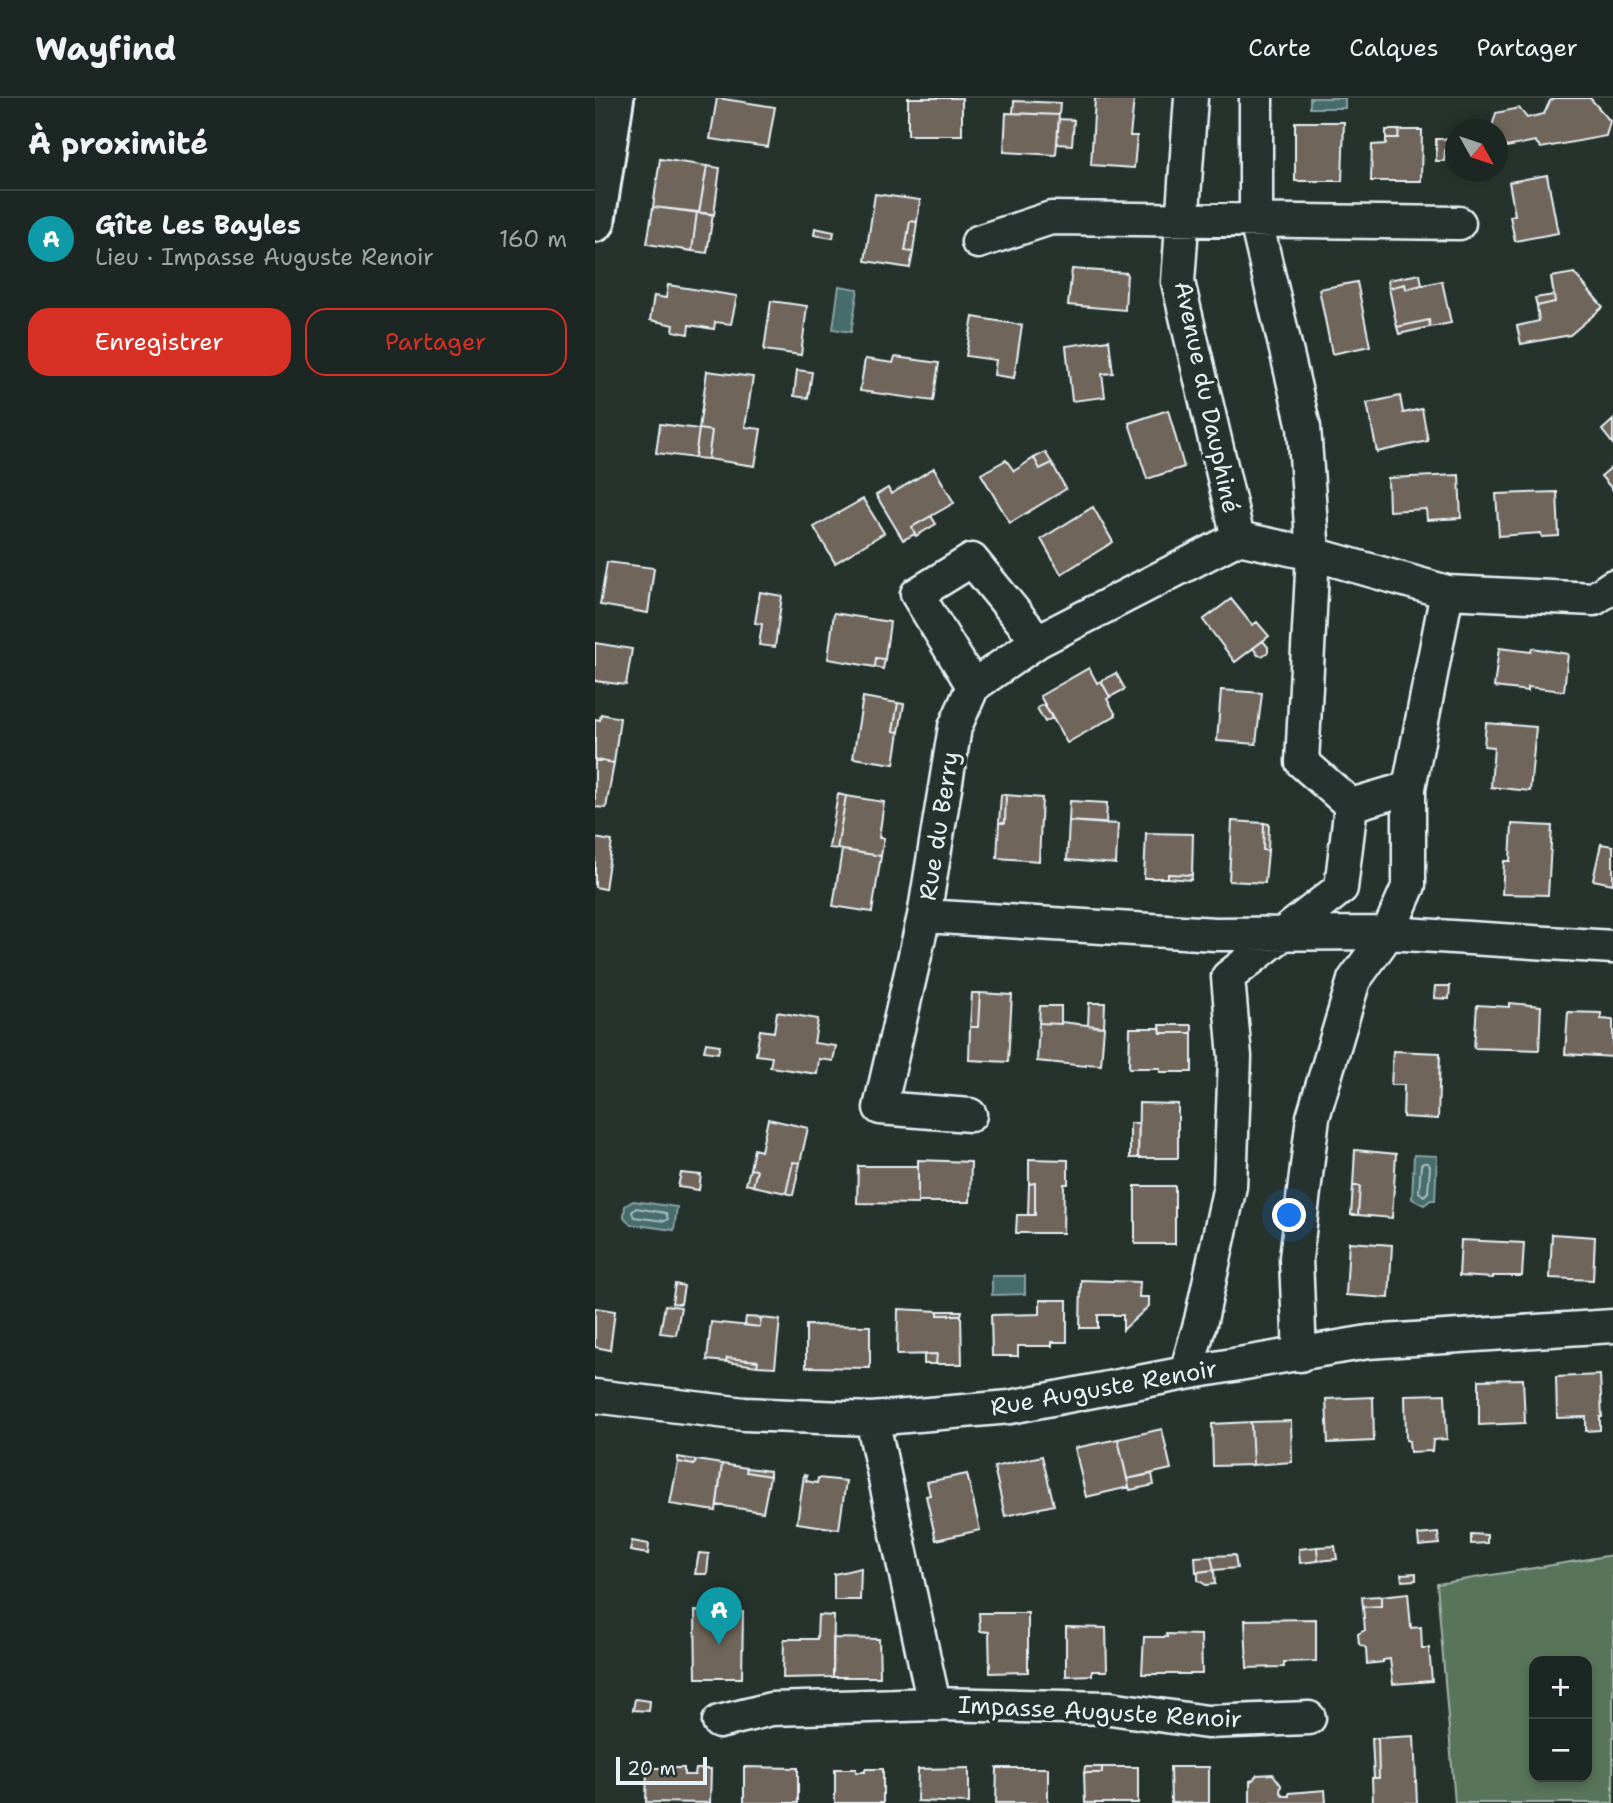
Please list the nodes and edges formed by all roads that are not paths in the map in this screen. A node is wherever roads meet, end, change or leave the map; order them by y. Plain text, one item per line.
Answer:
1 (614, 98) edge
2 (1191, 98) edge
3 (1256, 98) edge
4 (1183, 221) junction
5 (1256, 221) junction
6 (595, 222) edge
7 (1459, 223) dead end
8 (978, 242) dead end
9 (1238, 538) junction
10 (1313, 554) junction
11 (1613, 586) edge
12 (1447, 592) junction
13 (1038, 641) junction
14 (974, 686) junction
15 (1409, 788) junction
16 (1351, 805) junction
17 (924, 916) junction
18 (1388, 933) junction
19 (1281, 935) junction
20 (1613, 947) edge
21 (970, 1115) dead end
22 (1613, 1326) edge
23 (1300, 1355) junction
24 (1186, 1373) junction
25 (595, 1396) edge
26 (872, 1419) junction
27 (934, 1704) junction
28 (1308, 1718) dead end
29 (719, 1723) dead end

1 - 6 main road
2 - 4 street, Avenue du Dauphiné
3 - 5 street
4 - 5 street
4 - 8 street
4 - 9 street, Avenue du Dauphiné
5 - 7 street
5 - 10 street
9 - 10 street, Avenue du Dauphiné
9 - 13 street
10 - 12 street, Avenue du Dauphiné
10 - 16 street
11 - 12 street, Avenue du Dauphiné
12 - 15 street
13 - 14 street
13 - 14 street
14 - 17 street, Rue du Berry
15 - 16 street
15 - 18 street
16 - 19 street
17 - 19 street, Rue du Berry
17 - 21 street
18 - 19 street
18 - 20 street
18 - 23 street
19 - 24 street
22 - 23 street, Rue Auguste Renoir
23 - 24 street, Rue Auguste Renoir
24 - 26 street, Rue Auguste Renoir
25 - 26 street, Rue Auguste Renoir
26 - 27 street, Impasse Auguste Renoir
27 - 28 street, Impasse Auguste Renoir
27 - 29 street, Impasse Auguste Renoir

